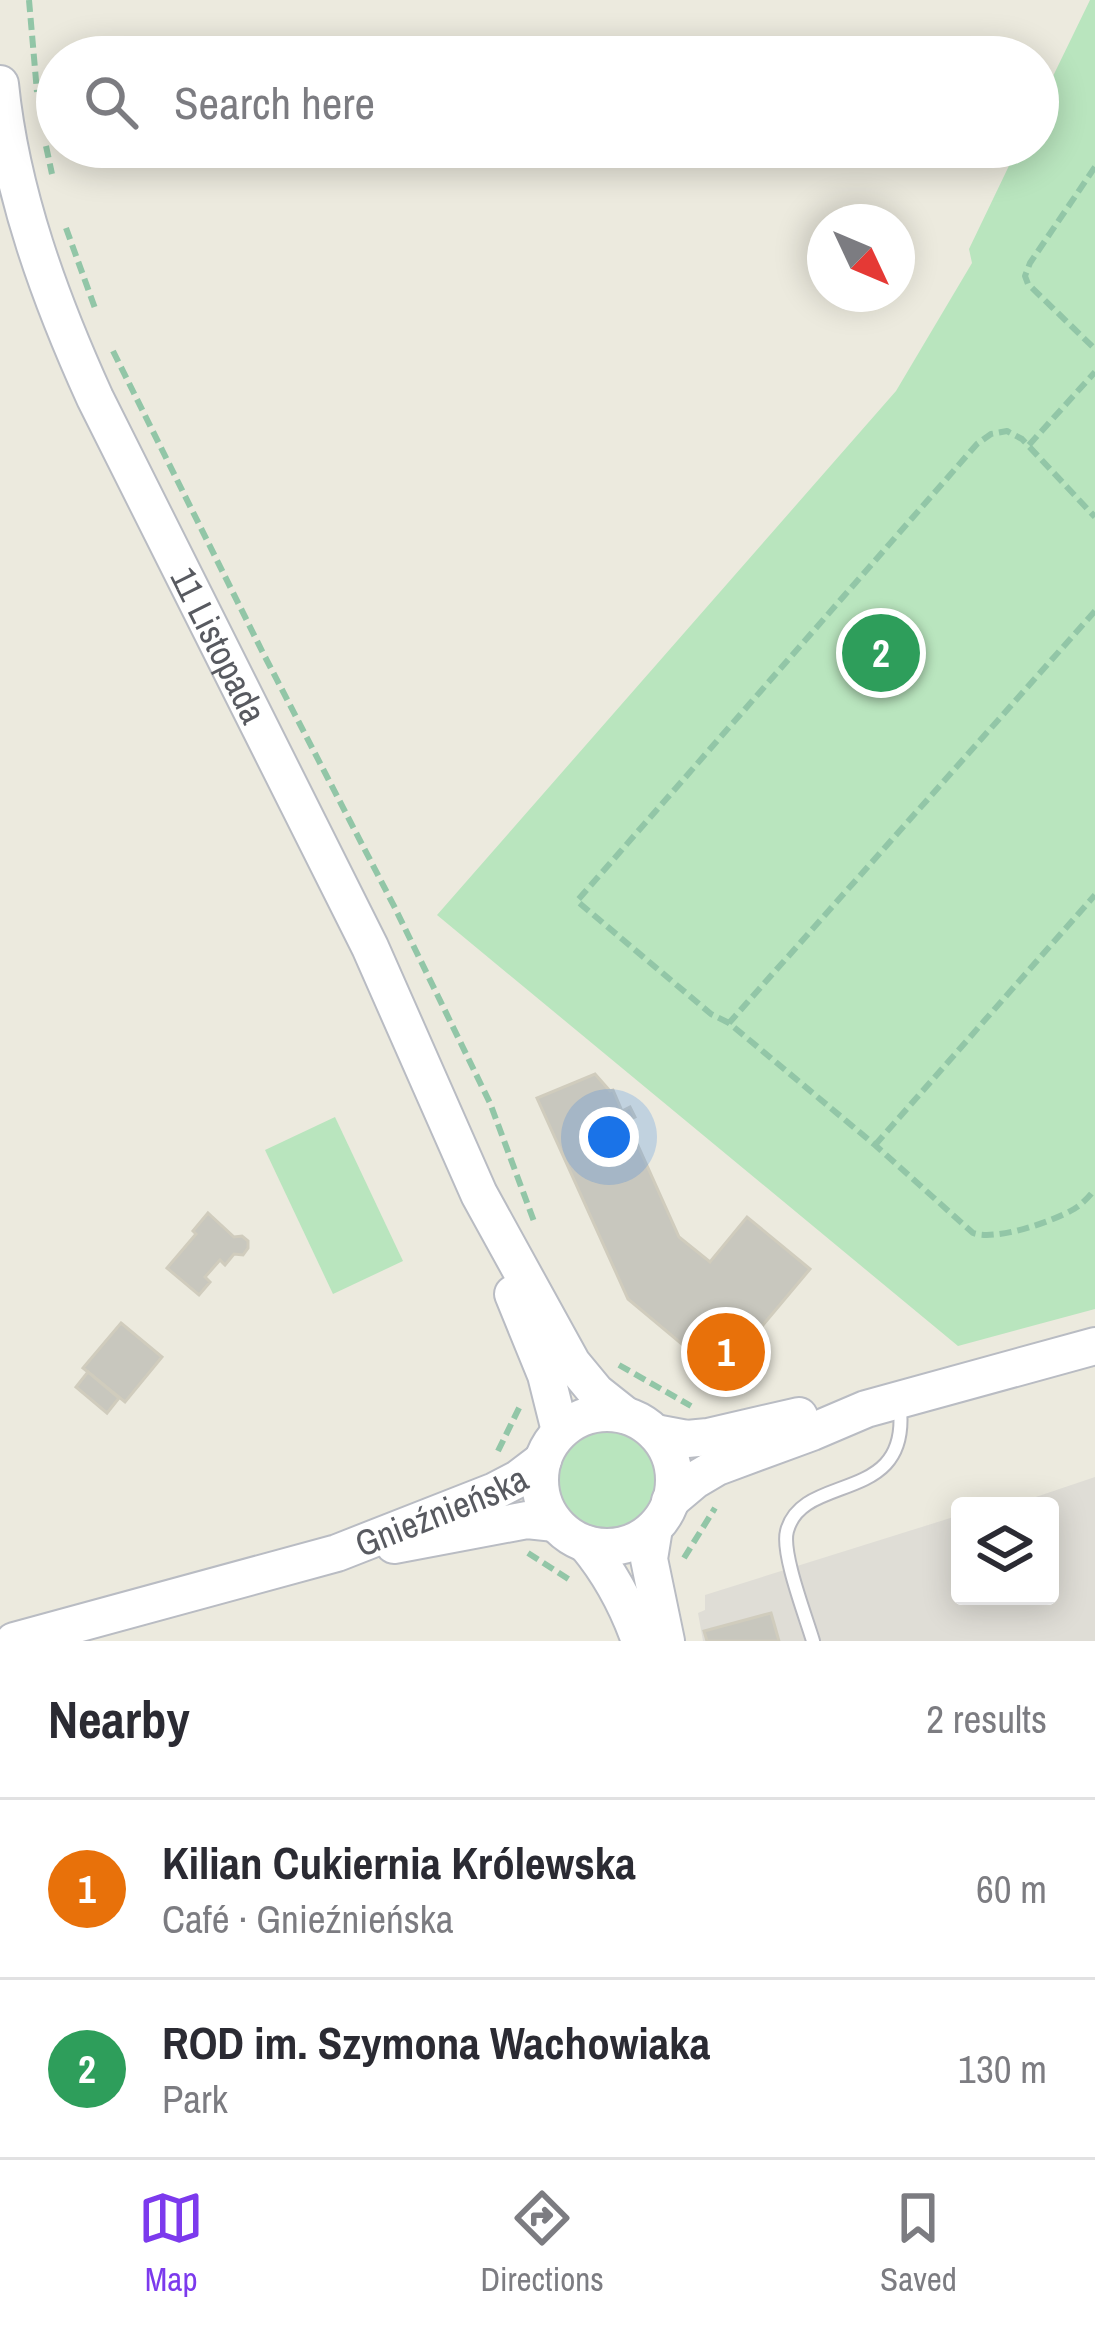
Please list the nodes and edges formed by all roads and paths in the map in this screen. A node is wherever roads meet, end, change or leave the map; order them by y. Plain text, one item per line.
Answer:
1 (29, 0) edge
2 (36, 79) edge
3 (0, 84) edge
4 (1095, 166) edge
5 (51, 168) edge
6 (55, 187) dead end
7 (60, 209) dead end
8 (98, 314) dead end
9 (105, 335) dead end
10 (1095, 349) edge
11 (1095, 372) edge
12 (1028, 446) junction
13 (1095, 518) edge
14 (1095, 611) edge
15 (1095, 895) edge
16 (729, 1023) junction
17 (875, 1145) junction
18 (1095, 1190) edge
19 (479, 1194) junction
20 (540, 1237) dead end
21 (1095, 1346) edge
22 (611, 1360) dead end
23 (541, 1365) junction
24 (614, 1372) dead end
25 (882, 1405) junction
26 (640, 1424) junction
27 (551, 1446) junction
28 (491, 1457) dead end
29 (722, 1459) junction
30 (570, 1534) junction
31 (669, 1538) junction
32 (522, 1550) dead end
33 (337, 1553) junction
34 (585, 1590) dead end
35 (14, 1641) edge
36 (640, 1641) edge
37 (666, 1641) edge
38 (813, 1641) edge

1 - 2 path
3 - 19 main road, 11 Listopada
4 - 10 path
5 - 6 path
7 - 8 path
9 - 20 path
11 - 12 path
12 - 13 path
12 - 16 path
14 - 16 path
15 - 17 path
16 - 17 path
17 - 18 path
19 - 23 main road, 11 Listopada
19 - 26 main road, 11 Listopada
21 - 25 main road
22 - 29 path
23 - 27 main road, 11 Listopada
23 - 28 path
24 - 29 path
25 - 29 main road
25 - 38 lane
26 - 27 main road
26 - 29 main road
26 - 31 main road
27 - 30 main road
27 - 33 main road, Gnieźnieńska
29 - 31 main road
29 - 31 path
29 - 31 path
30 - 31 main road
30 - 33 main road, Gnieźnieńska
30 - 36 main road
31 - 37 main road
32 - 34 path
33 - 35 main road, Gnieźnieńska

